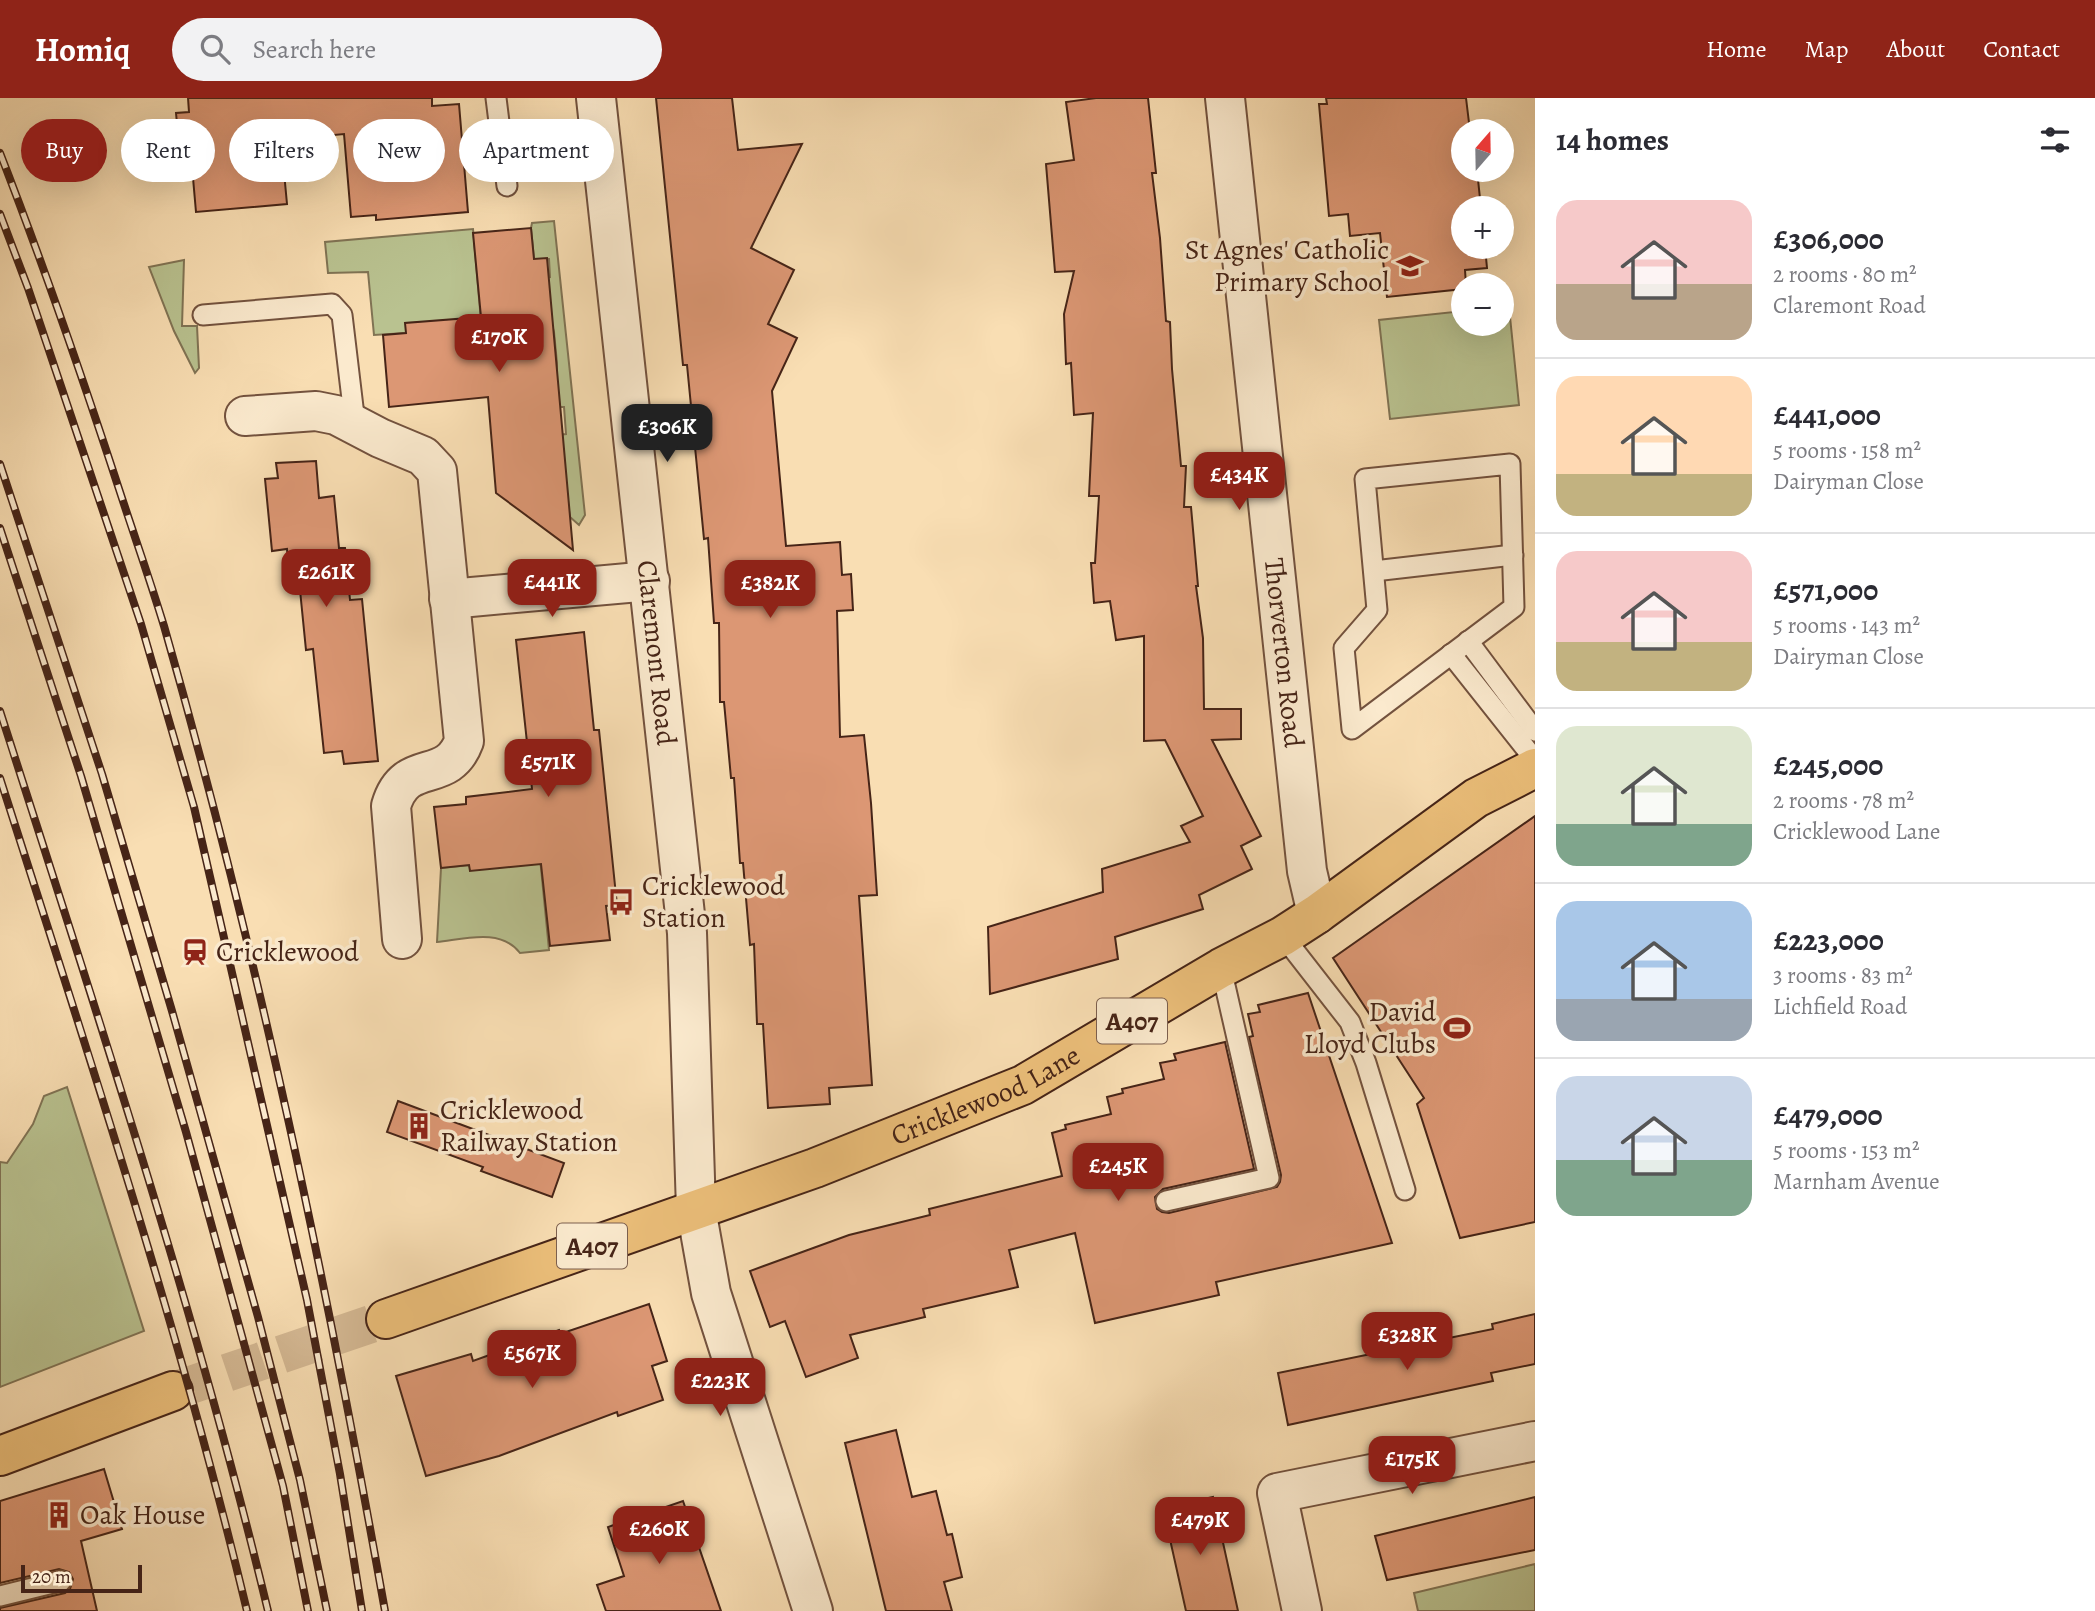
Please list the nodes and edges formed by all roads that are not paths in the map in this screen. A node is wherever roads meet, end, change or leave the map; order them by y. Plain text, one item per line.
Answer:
1 (496, 98) edge
2 (596, 98) edge
3 (1225, 98) edge
4 (507, 186) dead end
5 (204, 315) dead end
6 (245, 416) dead end
7 (355, 424) junction
8 (1513, 555) junction
9 (1374, 571) junction
10 (650, 580) junction
11 (450, 598) junction
12 (1468, 641) junction
13 (1451, 654) junction
14 (1535, 731) edge
15 (1535, 760) edge
16 (1535, 768) edge
17 (1317, 914) junction
18 (1283, 936) junction
19 (402, 939) dead end
20 (1221, 968) junction
21 (1405, 1191) dead end
22 (1166, 1201) dead end
23 (696, 1209) junction
24 (386, 1319) tunnel mouth
25 (173, 1391) tunnel mouth
26 (1535, 1441) edge
27 (0, 1455) edge
28 (61, 1581) dead end
29 (0, 1596) edge
30 (813, 1611) edge
31 (1302, 1611) edge

1 - 4 lane
2 - 10 street, Claremont Road
3 - 17 street, Thorverton Road
5 - 7 lane
6 - 7 street
7 - 11 street
8 - 9 lane
8 - 9 lane
8 - 12 lane
9 - 13 lane
10 - 11 street
10 - 23 street, Claremont Road
11 - 19 street
12 - 13 lane
12 - 14 lane
13 - 15 lane
16 - 17 main road, Cricklewood Lane / A407
17 - 18 main road, Cricklewood Lane / A407
18 - 20 main road, Cricklewood Lane / A407
18 - 21 lane
20 - 22 lane
20 - 23 main road, Cricklewood Lane / A407
23 - 24 main road, Cricklewood Lane / A407
23 - 30 street, Claremont Road
25 - 27 main road
26 - 31 street
28 - 29 lane

